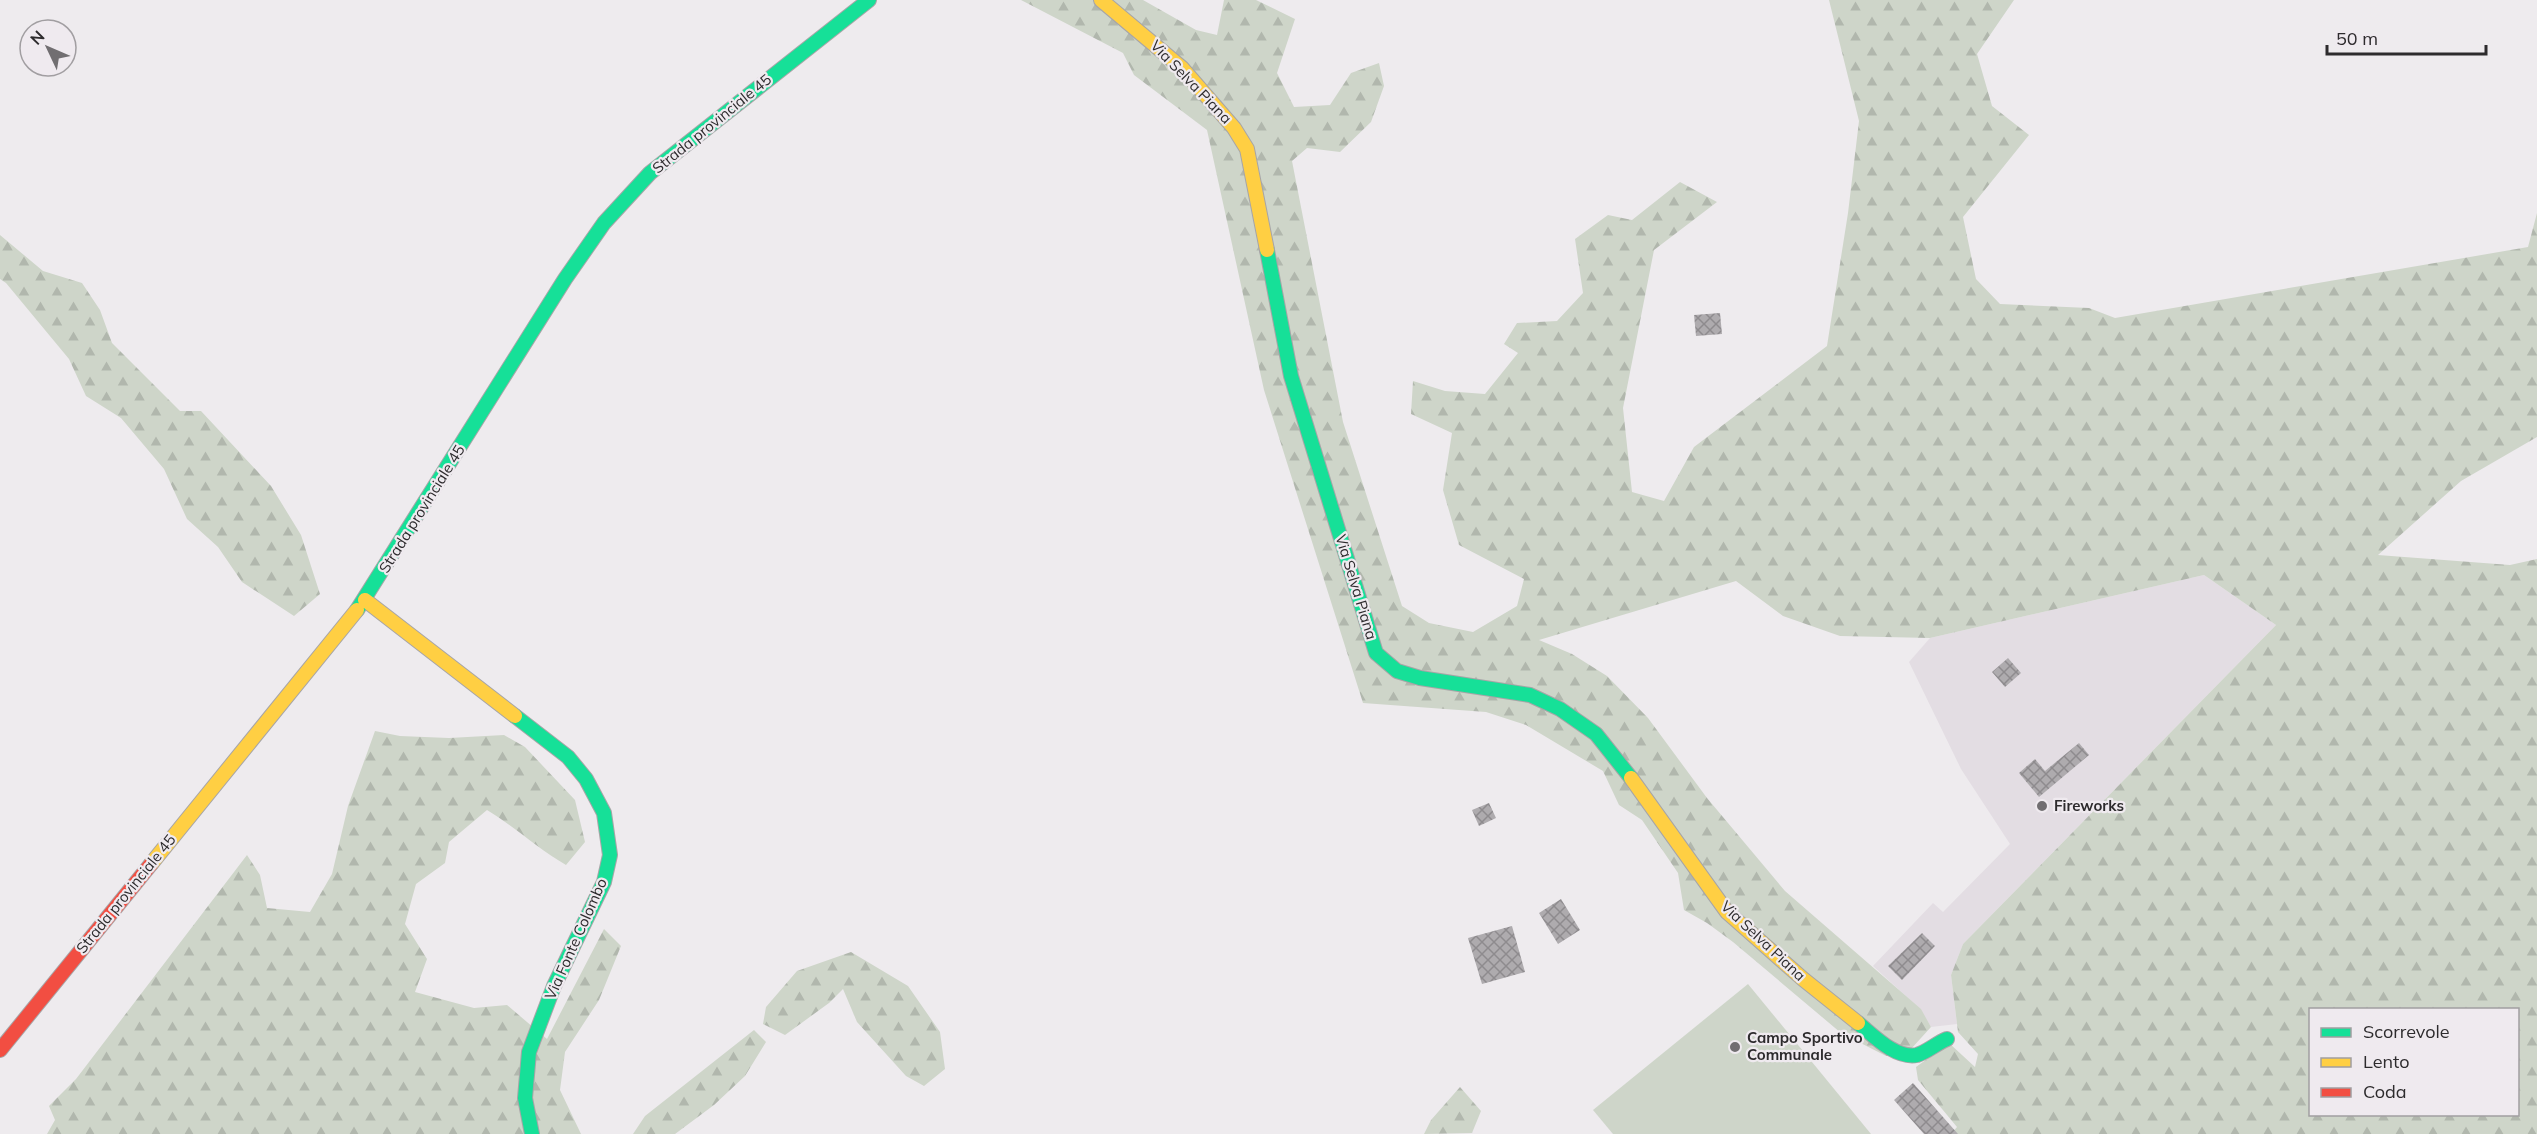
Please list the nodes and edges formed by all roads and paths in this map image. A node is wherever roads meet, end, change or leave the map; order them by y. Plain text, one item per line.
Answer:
1 (869, 0) edge
2 (1101, 0) edge
3 (365, 600) junction
4 (1945, 1040) dead end
5 (0, 1050) edge
6 (532, 1134) edge

1 - 3 street, Strada provinciale 45
2 - 4 street, Via Selva Piana
3 - 5 street, Strada provinciale 45
3 - 6 street, Via Fonte Colombo

